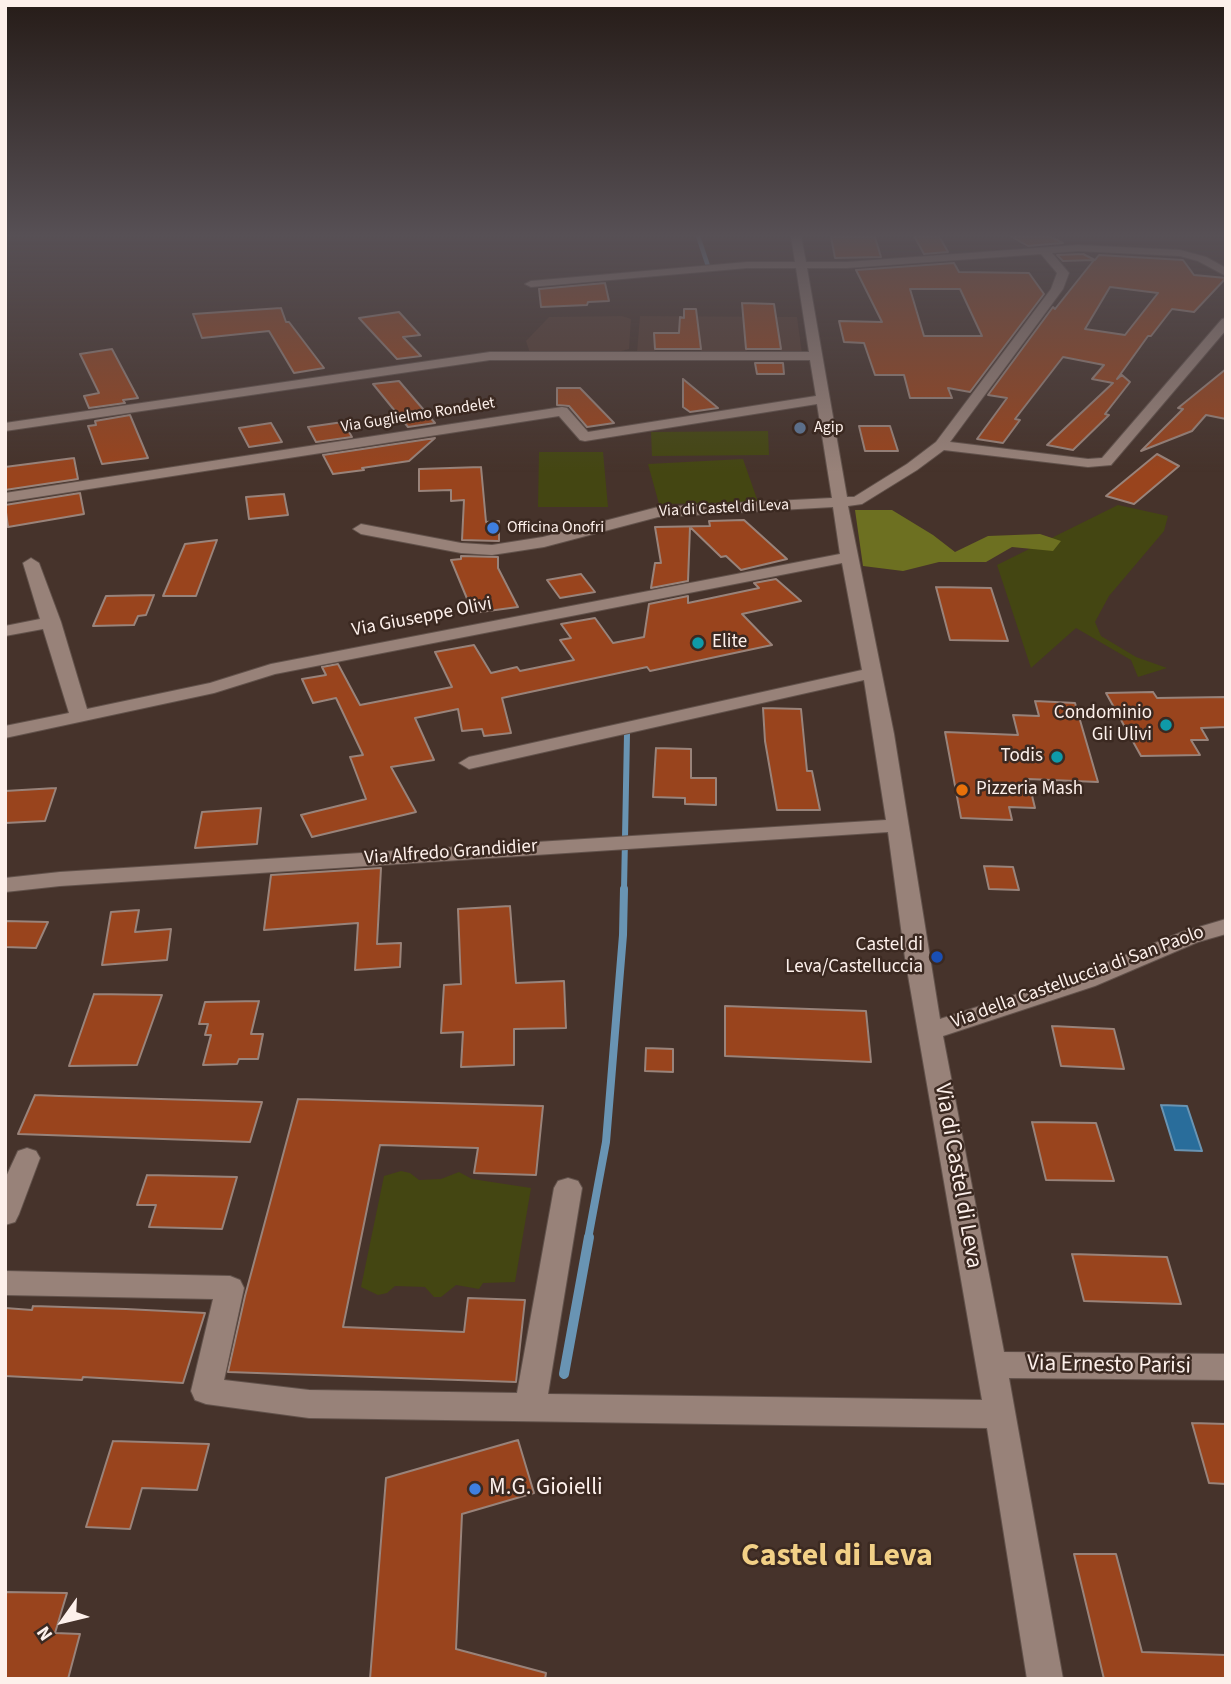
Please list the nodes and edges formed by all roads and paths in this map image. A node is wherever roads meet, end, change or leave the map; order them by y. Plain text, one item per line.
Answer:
1 (810, 315) edge
2 (1038, 315) edge
3 (1226, 321) edge
4 (817, 356) junction
5 (825, 399) junction
6 (5, 427) edge
7 (941, 445) junction
8 (5, 498) edge
9 (841, 503) junction
10 (361, 529) dead end
11 (849, 557) junction
12 (31, 564) dead end
13 (52, 622) junction
14 (5, 631) edge
15 (872, 673) junction
16 (79, 717) junction
17 (5, 732) edge
18 (469, 763) dead end
19 (898, 825) junction
20 (5, 885) edge
21 (1226, 926) edge
22 (931, 1031) junction
23 (27, 1158) dead end
24 (568, 1188) dead end
25 (5, 1214) edge
26 (5, 1283) edge
27 (992, 1365) junction
28 (1226, 1367) edge
29 (530, 1407) junction
30 (998, 1414) junction
31 (1045, 1679) edge

1 - 4 street, Via di Castel di Leva
2 - 7 street
3 - 7 street
4 - 5 street, Via di Castel di Leva
4 - 6 street
5 - 8 street, Via Guglielmo Rondelet
5 - 9 street, Via di Castel di Leva
7 - 9 street
9 - 10 street, Via di Castel di Leva
9 - 11 street, Via di Castel di Leva
11 - 15 street, Via di Castel di Leva
11 - 16 street, Via Giuseppe Olivi
12 - 13 street
13 - 14 street
13 - 16 street
15 - 18 street
15 - 19 street, Via di Castel di Leva
16 - 17 street, Via Giuseppe Olivi
19 - 20 street, Via Alfredo Grandidier
19 - 22 street, Via di Castel di Leva
21 - 22 street, Via della Castelluccia di San Paolo
22 - 27 street, Via di Castel di Leva
23 - 25 street
24 - 29 street
26 - 29 street
27 - 28 street, Via Ernesto Parisi
27 - 30 street, Via di Castel di Leva
29 - 30 street
30 - 31 street, Via di Castel di Leva

